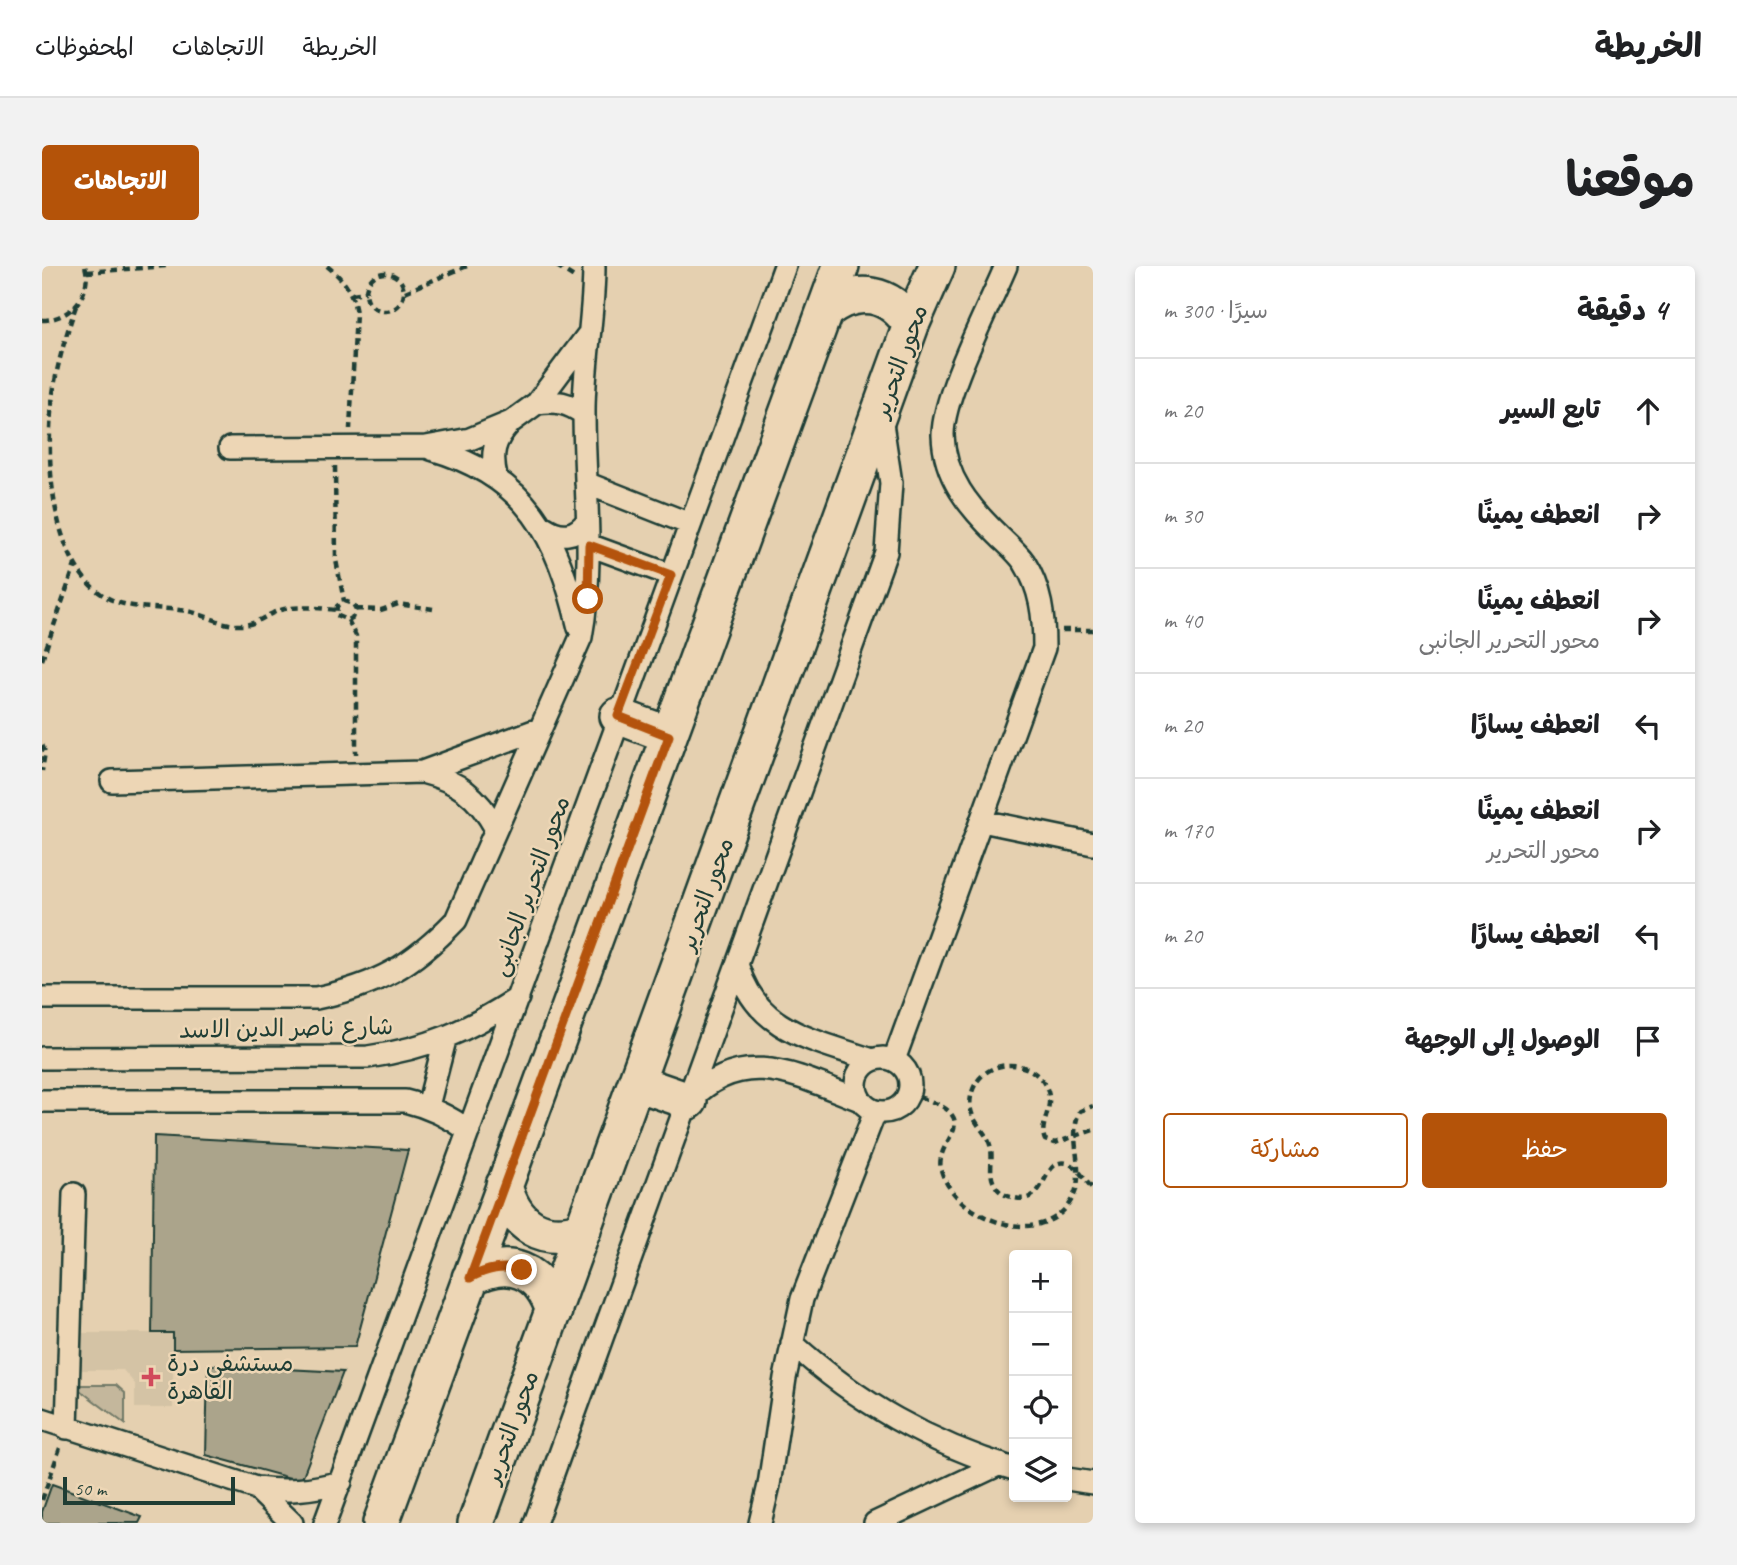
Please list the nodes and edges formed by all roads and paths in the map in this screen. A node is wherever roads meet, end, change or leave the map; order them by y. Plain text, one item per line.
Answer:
1 (167, 266) edge
2 (327, 266) edge
3 (467, 266) edge
4 (594, 266) edge
5 (785, 266) edge
6 (841, 266) edge
7 (937, 266) edge
8 (1006, 266) edge
9 (86, 269) edge
10 (366, 292) junction
11 (405, 292) junction
12 (352, 294) junction
13 (76, 306) junction
14 (826, 310) junction
15 (42, 320) edge
16 (911, 325) junction
17 (587, 336) junction
18 (537, 402) junction
19 (584, 414) junction
20 (880, 415) junction
21 (511, 422) junction
22 (342, 447) junction
23 (426, 447) junction
24 (230, 448) dead end
25 (496, 477) junction
26 (586, 483) junction
27 (587, 521) junction
28 (690, 524) junction
29 (544, 527) junction
30 (589, 545) junction
31 (75, 565) junction
32 (671, 575) junction
33 (344, 601) junction
34 (356, 608) junction
35 (433, 608) dead end
36 (336, 610) junction
37 (348, 620) junction
38 (1044, 629) junction
39 (1093, 630) edge
40 (581, 637) junction
41 (42, 660) edge
42 (618, 716) junction
43 (539, 729) junction
44 (669, 736) junction
45 (42, 745) edge
46 (42, 771) edge
47 (422, 772) junction
48 (356, 774) junction
49 (112, 781) dead end
50 (982, 821) junction
51 (496, 829) junction
52 (1093, 844) edge
53 (738, 967) junction
54 (42, 998) edge
55 (518, 998) junction
56 (445, 1040) junction
57 (42, 1058) edge
58 (872, 1060) junction
59 (894, 1060) junction
60 (637, 1083) junction
61 (909, 1093) junction
62 (42, 1101) edge
63 (689, 1101) junction
64 (428, 1106) junction
65 (868, 1106) junction
66 (1093, 1106) edge
67 (1093, 1130) edge
68 (469, 1132) junction
69 (1073, 1136) junction
70 (1078, 1170) junction
71 (504, 1185) junction
72 (1093, 1189) edge
73 (74, 1194) dead end
74 (583, 1230) junction
75 (470, 1278) junction
76 (554, 1311) junction
77 (792, 1343) junction
78 (42, 1419) edge
79 (67, 1427) junction
80 (1007, 1466) edge
81 (1072, 1480) edge
82 (341, 1482) junction
83 (1093, 1483) edge
84 (256, 1488) junction
85 (42, 1500) edge
86 (292, 1523) edge
87 (325, 1523) edge
88 (381, 1523) edge
89 (476, 1523) edge
90 (535, 1523) edge
91 (760, 1523) edge
92 (875, 1523) edge

1 - 9 path
2 - 12 path
3 - 11 path
4 - 17 street
5 - 28 street, محور التحرير الجانبى
6 - 14 main road
7 - 16 main road, محور التحرير
8 - 38 street
9 - 13 path
10 - 11 path
10 - 11 path
10 - 12 path
12 - 22 path
13 - 15 path
13 - 31 path
14 - 16 main road
14 - 44 main road
16 - 20 main road, محور التحرير
17 - 18 street
17 - 19 street
18 - 19 street
18 - 21 street
19 - 26 street
20 - 53 street
20 - 60 main road, محور التحرير
21 - 23 street
21 - 25 street
22 - 23 street
22 - 24 street
22 - 33 path
23 - 25 street
25 - 29 street
26 - 27 street
26 - 28 street
27 - 29 street
27 - 30 street
28 - 32 street, محور التحرير الجانبى
29 - 40 street
30 - 32 street
30 - 40 street
31 - 36 path
31 - 41 path
32 - 42 street, محور التحرير الجانبى
33 - 34 path
33 - 36 path
34 - 35 path
34 - 37 path
36 - 37 path
37 - 48 path
38 - 39 path
38 - 50 street
40 - 43 street
42 - 44 main road
42 - 55 street, محور التحرير الجانبى
43 - 47 street
43 - 51 street
44 - 71 main road
45 - 46 path
47 - 48 street
47 - 51 street
48 - 49 street
50 - 52 street
50 - 59 street
51 - 54 street
53 - 58 street
53 - 63 street
55 - 56 street, شارع ناصر الدين الاسد
55 - 68 street, محور التحرير الجانبى
56 - 57 street, شارع ناصر الدين الاسد
56 - 64 street
58 - 59 street
58 - 65 street
59 - 61 street
60 - 63 main road
60 - 74 main road, محور التحرير
61 - 65 street
61 - 70 path
62 - 64 street
63 - 65 street
63 - 90 street
64 - 68 street
65 - 77 street
66 - 69 path
67 - 69 path
68 - 82 street, محور التحرير الجانبى
69 - 70 path
69 - 70 path
70 - 72 path
71 - 74 main road
71 - 75 main road
73 - 79 street
74 - 76 main road, محور التحرير
75 - 76 main road
75 - 88 main road
76 - 89 main road, محور التحرير
77 - 80 street
77 - 91 street
78 - 79 street
79 - 84 street
79 - 85 path
80 - 92 street
81 - 83 street
82 - 84 street
82 - 87 street, محور التحرير الجانبى
84 - 86 street

